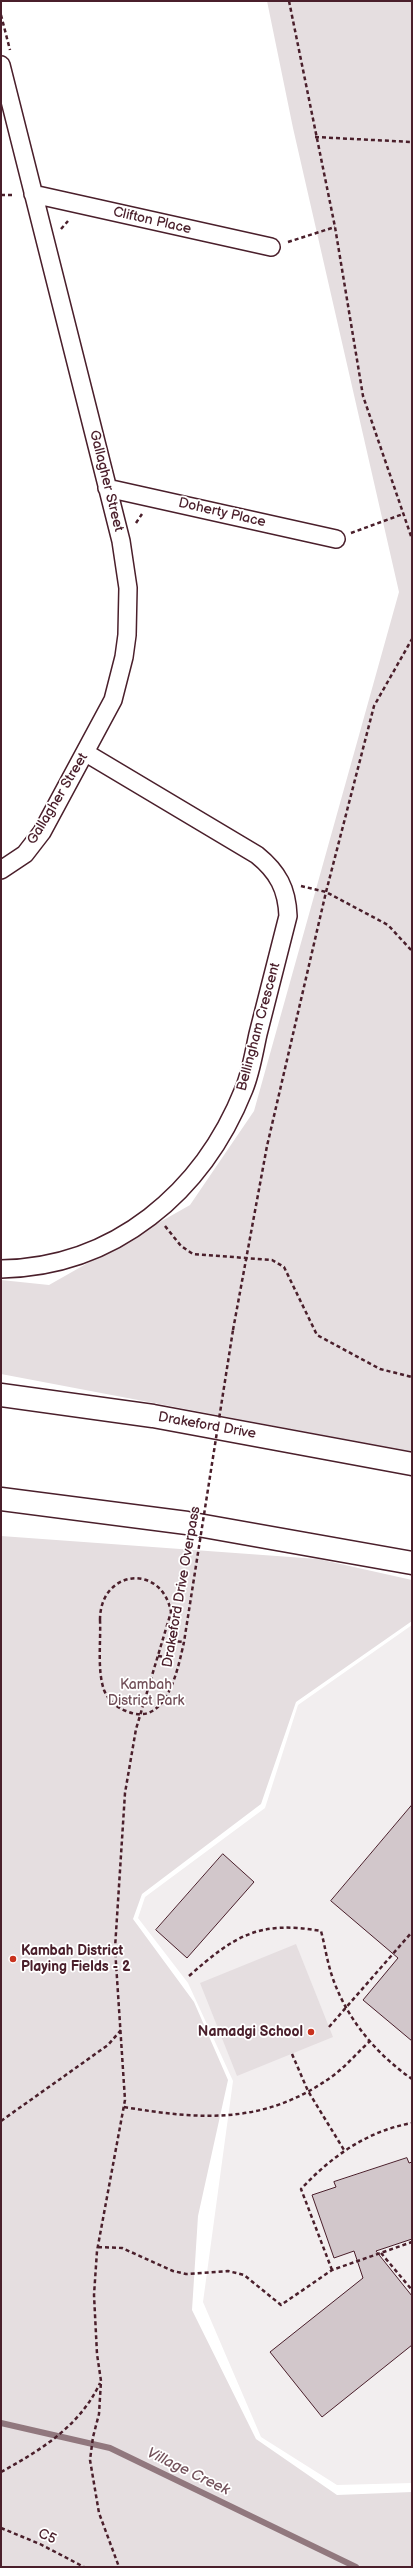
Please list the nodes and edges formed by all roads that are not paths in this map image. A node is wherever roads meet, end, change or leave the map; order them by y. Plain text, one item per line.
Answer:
1 (1, 65) edge
2 (33, 194) junction
3 (271, 247) road end
4 (107, 488) junction
5 (336, 539) road end
6 (86, 753) junction
7 (1, 870) edge
8 (1, 1269) edge
9 (1, 1395) edge
10 (412, 1464) edge
11 (1, 1499) edge
12 (412, 1563) edge

1 - 2 street, Gallagher Street
2 - 3 street, Clifton Place
2 - 4 street, Gallagher Street
4 - 5 street, Doherty Place
4 - 6 street, Gallagher Street
6 - 7 street, Gallagher Street
6 - 8 street, Bellingham Crescent
9 - 10 highway, Drakeford Drive
11 - 12 highway

